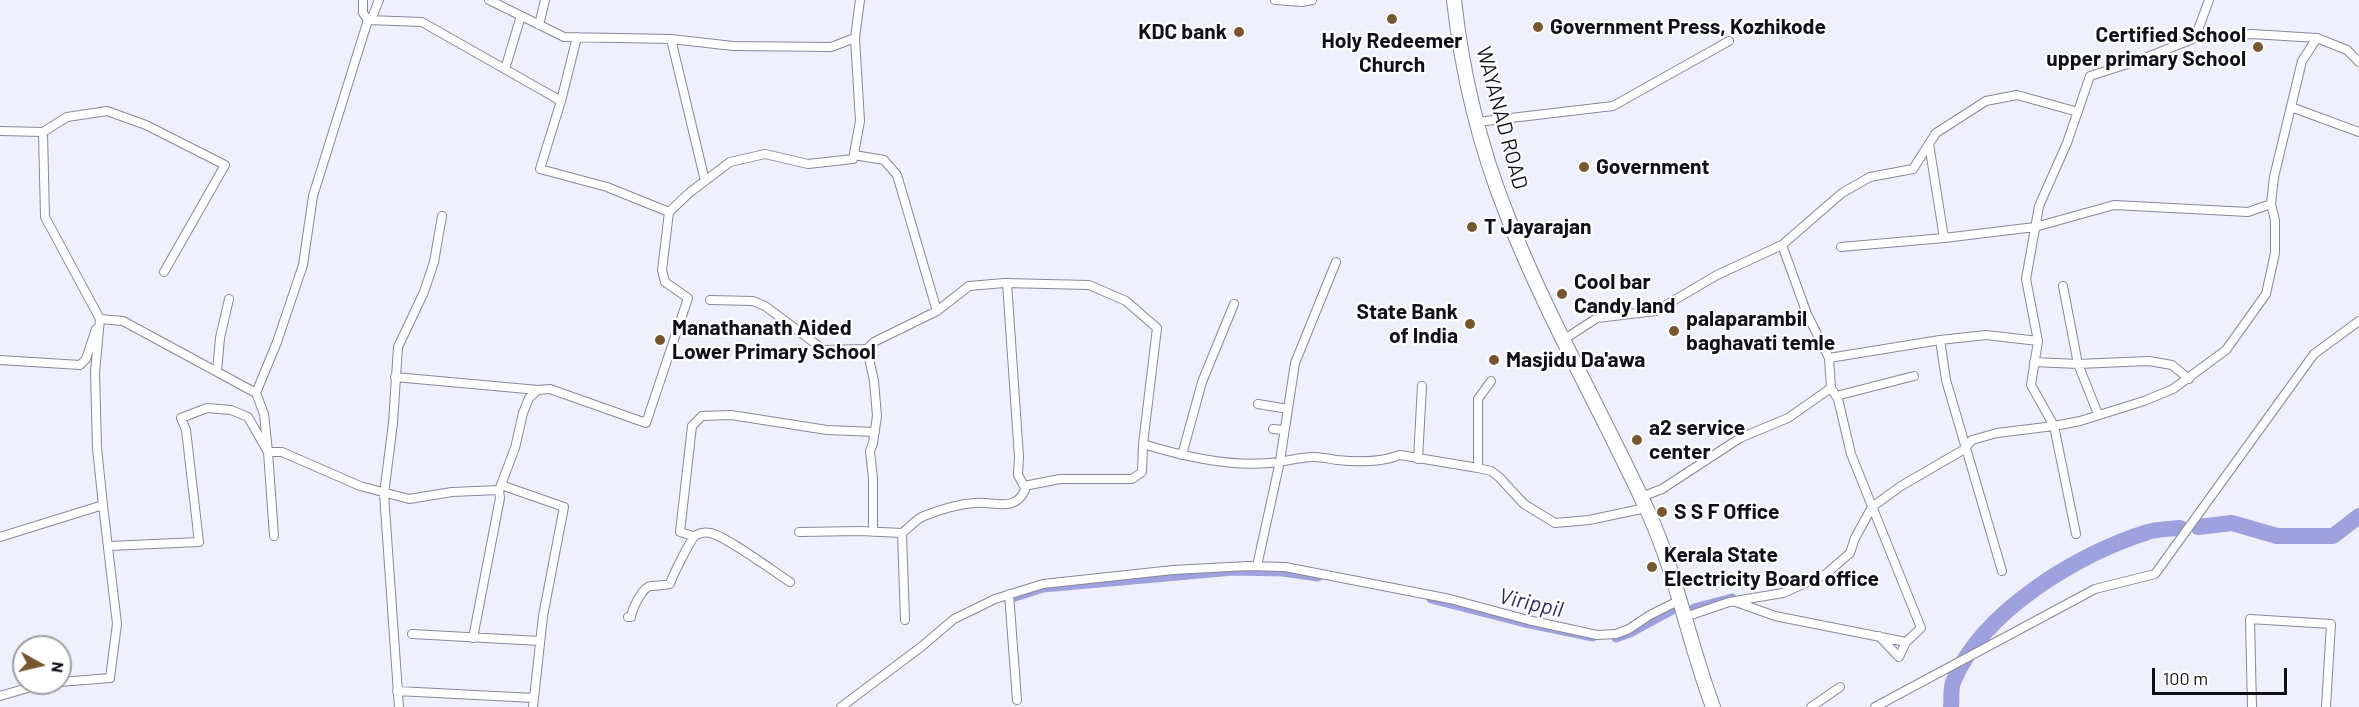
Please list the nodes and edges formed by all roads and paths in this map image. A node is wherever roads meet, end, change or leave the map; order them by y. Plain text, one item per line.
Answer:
1 (363, 0) edge
2 (380, 0) edge
3 (489, 0) edge
4 (545, 0) edge
5 (860, 0) edge
6 (1275, 0) edge
7 (1311, 0) edge
8 (1454, 0) edge
9 (2209, 0) edge
10 (521, 16) junction
11 (370, 20) junction
12 (539, 25) junction
13 (577, 37) junction
14 (855, 38) junction
15 (2195, 38) junction
16 (2317, 38) junction
17 (671, 39) junction
18 (1729, 41) dead end
19 (2359, 62) edge
20 (505, 69) junction
21 (561, 101) junction
22 (2291, 107) junction
23 (2079, 112) junction
24 (1477, 122) junction
25 (0, 131) edge
26 (43, 132) junction
27 (2359, 132) edge
28 (1929, 144) junction
29 (854, 155) junction
30 (705, 181) junction
31 (2271, 204) junction
32 (669, 212) junction
33 (442, 216) dead end
34 (2035, 227) junction
35 (1944, 238) junction
36 (1782, 245) junction
37 (1841, 247) dead end
38 (1336, 262) dead end
39 (164, 272) dead end
40 (1007, 283) junction
41 (2063, 286) dead end
42 (230, 299) dead end
43 (710, 300) dead end
44 (1234, 304) dead end
45 (937, 310) junction
46 (100, 320) junction
47 (2359, 321) edge
48 (1563, 340) junction
49 (1940, 340) junction
50 (2038, 340) junction
51 (867, 349) junction
52 (1829, 358) junction
53 (0, 360) edge
54 (2034, 362) junction
55 (2078, 364) junction
56 (217, 371) junction
57 (1914, 376) dead end
58 (395, 377) junction
59 (2189, 379) junction
60 (1491, 381) dead end
61 (1422, 386) dead end
62 (538, 390) junction
63 (1833, 392) junction
64 (256, 393) junction
65 (1258, 404) dead end
66 (1288, 409) junction
67 (2098, 414) junction
68 (2054, 426) junction
69 (1273, 429) dead end
70 (1284, 430) junction
71 (875, 432) junction
72 (1143, 444) junction
73 (1966, 444) junction
74 (268, 452) junction
75 (1182, 454) junction
76 (1418, 459) junction
77 (1280, 461) junction
78 (1478, 468) junction
79 (1024, 486) junction
80 (500, 488) junction
81 (384, 494) junction
82 (1643, 502) junction
83 (103, 505) junction
84 (1872, 507) junction
85 (800, 532) dead end
86 (873, 532) junction
87 (902, 533) junction
88 (2076, 534) dead end
89 (274, 536) dead end
90 (693, 536) junction
91 (0, 537) edge
92 (109, 546) junction
93 (1257, 566) junction
94 (2002, 571) dead end
95 (790, 582) dead end
96 (1009, 594) junction
97 (1680, 600) junction
98 (1734, 601) junction
99 (628, 617) dead end
100 (1685, 617) junction
101 (905, 620) dead end
102 (412, 634) dead end
103 (1878, 635) junction
104 (473, 638) junction
105 (540, 641) junction
106 (1906, 642) junction
107 (72, 681) edge
108 (1840, 687) dead end
109 (397, 691) junction
110 (534, 698) junction
111 (1017, 700) dead end
112 (399, 707) edge
113 (533, 707) edge
114 (841, 707) edge
115 (1713, 707) edge
116 (1811, 707) edge
117 (1875, 707) edge
118 (2252, 707) edge
119 (2326, 707) edge

1 - 11 street
2 - 11 street
3 - 10 street
4 - 12 street
5 - 14 street
6 - 7 street
8 - 24 highway, WAYANAD ROAD
9 - 15 street
10 - 12 street
10 - 20 street
11 - 20 street
11 - 64 street
12 - 13 street
13 - 17 street
13 - 21 street
14 - 17 street
14 - 29 street
15 - 16 street
15 - 23 street
16 - 19 street
16 - 22 street
17 - 30 street
18 - 24 street
20 - 21 street
21 - 32 street
22 - 27 street
22 - 31 street
23 - 28 street
23 - 34 street
24 - 48 highway, WAYANAD ROAD
25 - 26 street
26 - 39 street
26 - 46 street
28 - 35 street
28 - 36 street
29 - 30 street
29 - 45 street
30 - 32 street
31 - 34 street
31 - 59 street
32 - 62 street
33 - 58 street
34 - 35 street
34 - 50 street
35 - 37 street
36 - 48 street
36 - 52 street
38 - 66 street
40 - 45 street
40 - 72 street
40 - 79 street
41 - 55 street
42 - 56 street
43 - 51 street
44 - 75 street
45 - 51 street
46 - 53 street
46 - 56 street
46 - 83 street
47 - 117 street
48 - 82 highway, WAYANAD ROAD
49 - 50 street
49 - 52 street
49 - 73 street
50 - 54 street
51 - 71 street
52 - 63 street
54 - 55 street
54 - 68 street
55 - 59 street
55 - 67 street
56 - 64 street
57 - 63 street
58 - 62 street
58 - 81 street
59 - 67 street
60 - 78 street
61 - 76 street
62 - 80 street
63 - 82 street
63 - 84 street
64 - 74 street
65 - 66 street
66 - 70 street
67 - 68 street
68 - 73 street
68 - 88 street
69 - 70 street
70 - 77 street
71 - 86 street
71 - 90 street
72 - 75 street
72 - 79 street
73 - 84 street
73 - 94 street
74 - 81 street
74 - 89 street
74 - 92 street
75 - 77 street
76 - 77 street
76 - 78 street
77 - 93 street
78 - 82 street
79 - 87 street
80 - 81 street
80 - 104 street
80 - 105 street
81 - 109 street
82 - 97 highway, WAYANAD ROAD
83 - 91 street
83 - 92 street
84 - 98 street
84 - 106 street
85 - 86 street
86 - 87 street
87 - 101 street
90 - 95 street
90 - 99 street
92 - 107 street
93 - 96 street
93 - 97 street
96 - 111 street
96 - 114 street
97 - 100 highway, WAYANAD ROAD
98 - 100 street
98 - 103 street
100 - 115 highway, WAYANAD ROAD
102 - 104 street
103 - 106 street
103 - 106 street
104 - 105 street
105 - 110 street
108 - 116 street
109 - 110 street
109 - 112 street
110 - 113 street
118 - 119 street

